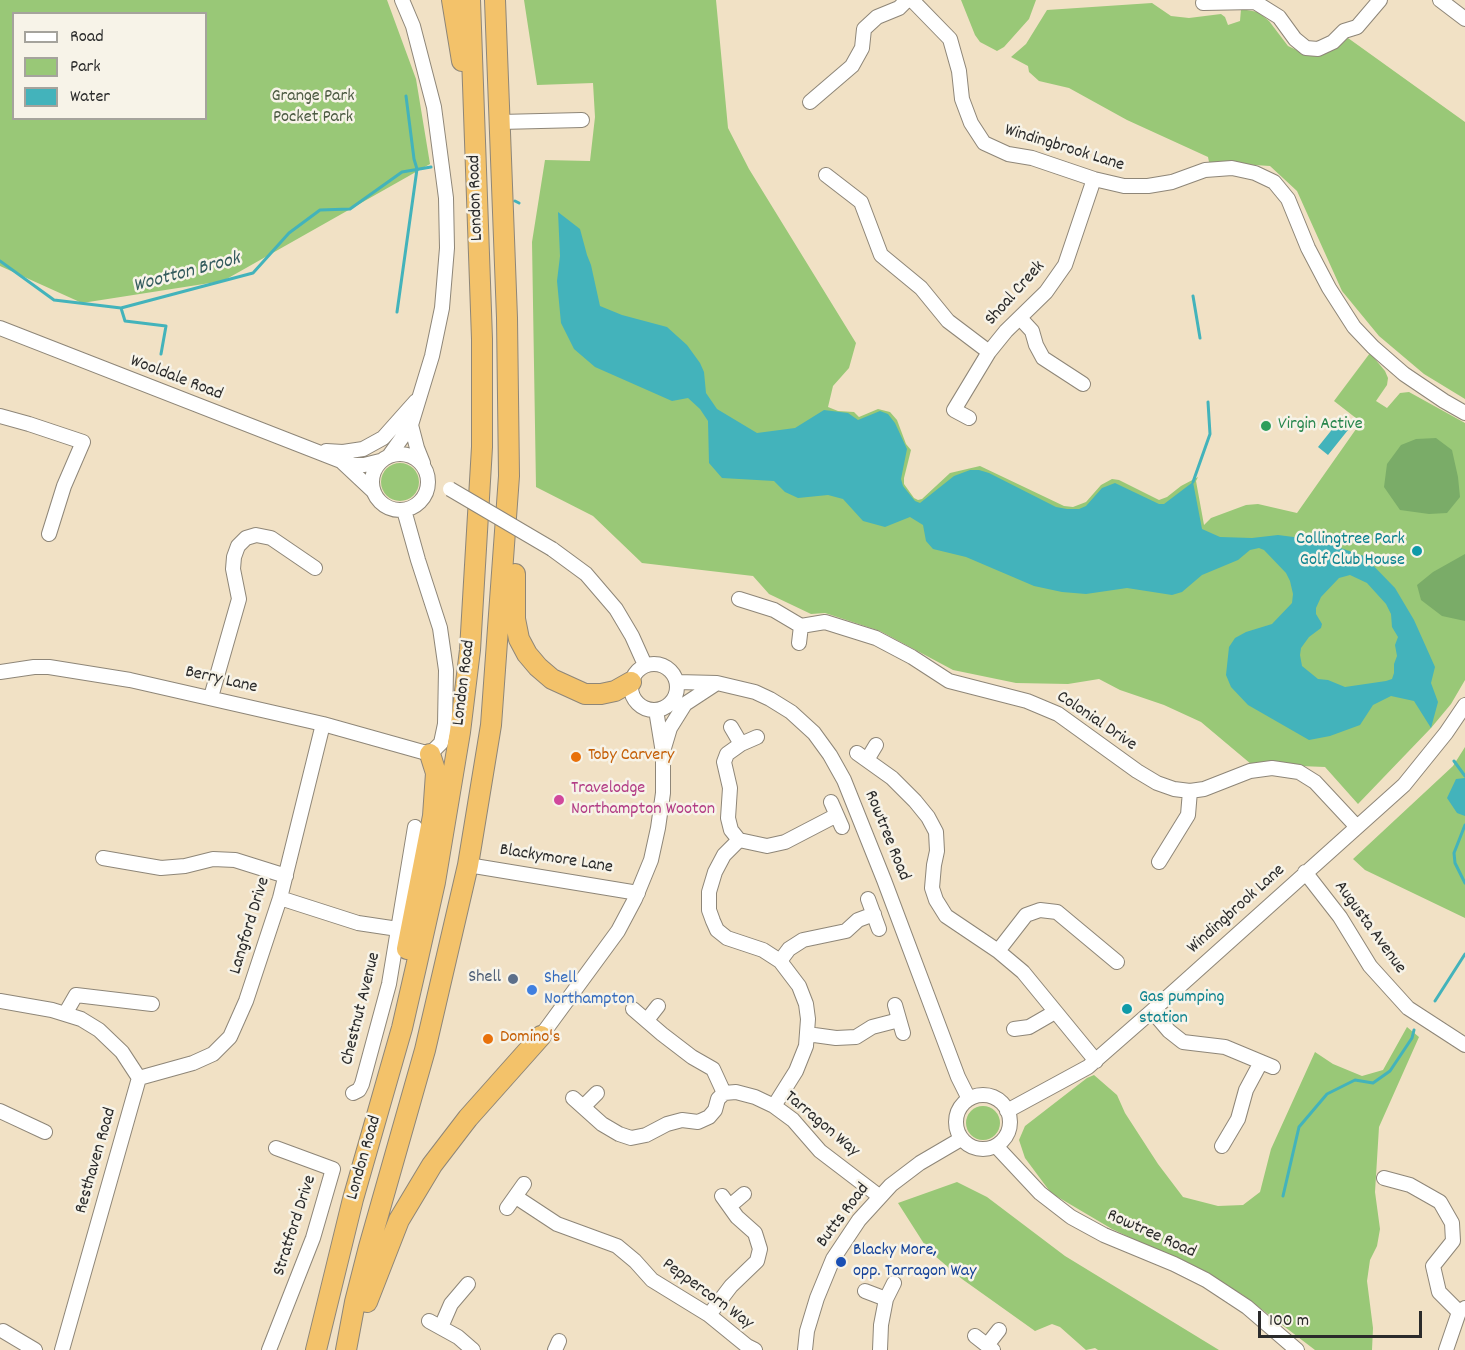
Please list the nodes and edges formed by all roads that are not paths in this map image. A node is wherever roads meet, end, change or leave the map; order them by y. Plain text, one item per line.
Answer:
1 (402, 0) edge
2 (452, 0) edge
3 (470, 0) edge
4 (495, 0) edge
5 (907, 0) edge
6 (912, 0) edge
7 (1380, 0) edge
8 (1440, 0) edge
9 (1203, 3) dead end
10 (1465, 20) edge
11 (810, 102) dead end
12 (582, 120) dead end
13 (500, 122) junction
14 (474, 126) junction
15 (825, 175) dead end
16 (1094, 179) junction
17 (1020, 318) junction
18 (0, 328) edge
19 (989, 352) junction
20 (1083, 384) dead end
21 (419, 397) junction
22 (1465, 413) edge
23 (0, 417) edge
24 (969, 418) dead end
25 (411, 425) junction
26 (315, 450) junction
27 (385, 458) junction
28 (341, 461) junction
29 (425, 467) junction
30 (509, 476) junction
31 (429, 483) junction
32 (374, 492) junction
33 (404, 510) junction
34 (49, 534) dead end
35 (315, 568) dead end
36 (739, 599) dead end
37 (801, 626) junction
38 (800, 643) dead end
39 (645, 665) junction
40 (0, 672) edge
41 (631, 682) junction
42 (677, 682) junction
43 (717, 683) junction
44 (211, 697) junction
45 (1465, 705) edge
46 (656, 710) junction
47 (323, 724) junction
48 (731, 727) dead end
49 (757, 736) dead end
50 (741, 744) junction
51 (876, 745) dead end
52 (663, 753) junction
53 (430, 754) junction
54 (1190, 791) junction
55 (831, 802) dead end
56 (415, 827) dead end
57 (1357, 827) junction
58 (739, 840) junction
59 (103, 858) dead end
60 (1159, 862) dead end
61 (468, 865) junction
62 (1305, 872) junction
63 (286, 876) junction
64 (638, 893) junction
65 (280, 898) junction
66 (868, 899) dead end
67 (874, 914) junction
68 (398, 929) junction
69 (879, 929) dead end
70 (998, 951) junction
71 (780, 961) junction
72 (1117, 962) dead end
73 (0, 1001) edge
74 (152, 1004) dead end
75 (895, 1005) dead end
76 (658, 1006) dead end
77 (633, 1009) dead end
78 (1152, 1011) junction
79 (1055, 1012) junction
80 (65, 1014) junction
81 (647, 1020) junction
82 (1014, 1029) dead end
83 (807, 1034) junction
84 (541, 1036) joint
85 (1465, 1045) edge
86 (1096, 1061) junction
87 (139, 1078) junction
88 (353, 1093) dead end
89 (597, 1093) dead end
90 (724, 1093) junction
91 (969, 1099) junction
92 (774, 1106) junction
93 (0, 1111) edge
94 (1007, 1111) junction
95 (376, 1119) junction
96 (45, 1132) dead end
97 (961, 1138) junction
98 (996, 1146) junction
99 (1222, 1146) dead end
100 (276, 1148) dead end
101 (1384, 1178) dead end
102 (524, 1184) dead end
103 (744, 1194) dead end
104 (879, 1196) junction
105 (894, 1283) dead end
106 (468, 1284) dead end
107 (865, 1292) dead end
108 (886, 1299) junction
109 (1462, 1310) edge
110 (709, 1315) junction
111 (999, 1330) dead end
112 (3, 1331) dead end
113 (975, 1336) dead end
114 (990, 1347) edge
115 (35, 1350) edge
116 (62, 1350) edge
117 (269, 1350) edge
118 (316, 1350) edge
119 (346, 1350) edge
120 (351, 1350) edge
121 (473, 1350) edge
122 (755, 1350) edge
123 (805, 1350) edge
124 (880, 1350) edge
125 (1297, 1350) edge
126 (1446, 1350) edge

1 - 21 street
2 - 14 highway
3 - 14 highway, London Road
4 - 13 highway, London Road
5 - 11 street
6 - 16 street, Windingbrook Lane
7 - 9 street
8 - 10 street
12 - 13 street
13 - 30 highway, London Road
14 - 95 highway, London Road
15 - 19 street
16 - 17 street, Shoal Creek
16 - 22 street, Windingbrook Lane
17 - 19 street, Shoal Creek
17 - 20 street
18 - 26 street, Wooldale Road
19 - 24 street, Shoal Creek
21 - 25 street
21 - 26 street
23 - 34 street
25 - 27 street
25 - 29 street
26 - 28 street, Wooldale Road
27 - 28 street, Wooldale Road
27 - 29 street
27 - 32 street
28 - 32 street, Wooldale Road
29 - 31 street
30 - 41 highway
30 - 61 highway, London Road
31 - 33 street
31 - 39 street, bridge
32 - 33 street
33 - 53 street
35 - 44 street
36 - 37 street
37 - 38 street
37 - 54 street, Colonial Drive
39 - 41 street
39 - 42 street
40 - 44 street, Berry Lane
41 - 46 street
42 - 43 street, Rowtree Road
42 - 46 street
43 - 52 street
43 - 91 street, Rowtree Road
44 - 47 street, Berry Lane
45 - 57 street, Windingbrook Lane
46 - 52 street
47 - 53 street, Berry Lane
47 - 63 street, Langford Drive
48 - 50 street
49 - 50 street
50 - 58 street
51 - 70 street
52 - 64 street
53 - 95 highway
54 - 57 street, Colonial Drive
54 - 60 street
55 - 58 street
56 - 68 street, Chestnut Avenue
57 - 62 street, Windingbrook Lane
58 - 71 street
59 - 63 street
61 - 64 street, Blackymore Lane
61 - 119 highway, London Road
62 - 78 street, Windingbrook Lane
62 - 85 street, Augusta Avenue
63 - 65 street, Langford Drive
64 - 84 street
65 - 68 street, Chestnut Avenue
65 - 87 street, Langford Drive
66 - 67 street
67 - 69 street
67 - 71 street
68 - 88 street, Chestnut Avenue
70 - 72 street
70 - 79 street
71 - 83 street
73 - 80 street
74 - 80 street
75 - 83 street
76 - 81 street
77 - 81 street
78 - 86 street, Windingbrook Lane
78 - 99 street
79 - 82 street
79 - 86 street
80 - 87 street
81 - 90 street
83 - 92 street
84 - 120 highway
86 - 94 street, Windingbrook Lane
87 - 116 street, Resthaven Road
89 - 90 street
90 - 92 street, Tarragon Way
91 - 94 street
91 - 97 street
92 - 104 street, Tarragon Way
93 - 96 street
94 - 98 street
95 - 118 highway, London Road
97 - 98 street
97 - 104 street, Butts Road
98 - 125 street, Rowtree Road
100 - 117 street, Stratford Drive
101 - 109 street
102 - 110 street, Peppercorn Way
103 - 110 street
104 - 123 street, Butts Road
105 - 108 street
106 - 121 street
107 - 108 street
108 - 124 street
109 - 126 street
110 - 122 street, Peppercorn Way
111 - 114 street
112 - 115 street
113 - 114 street

